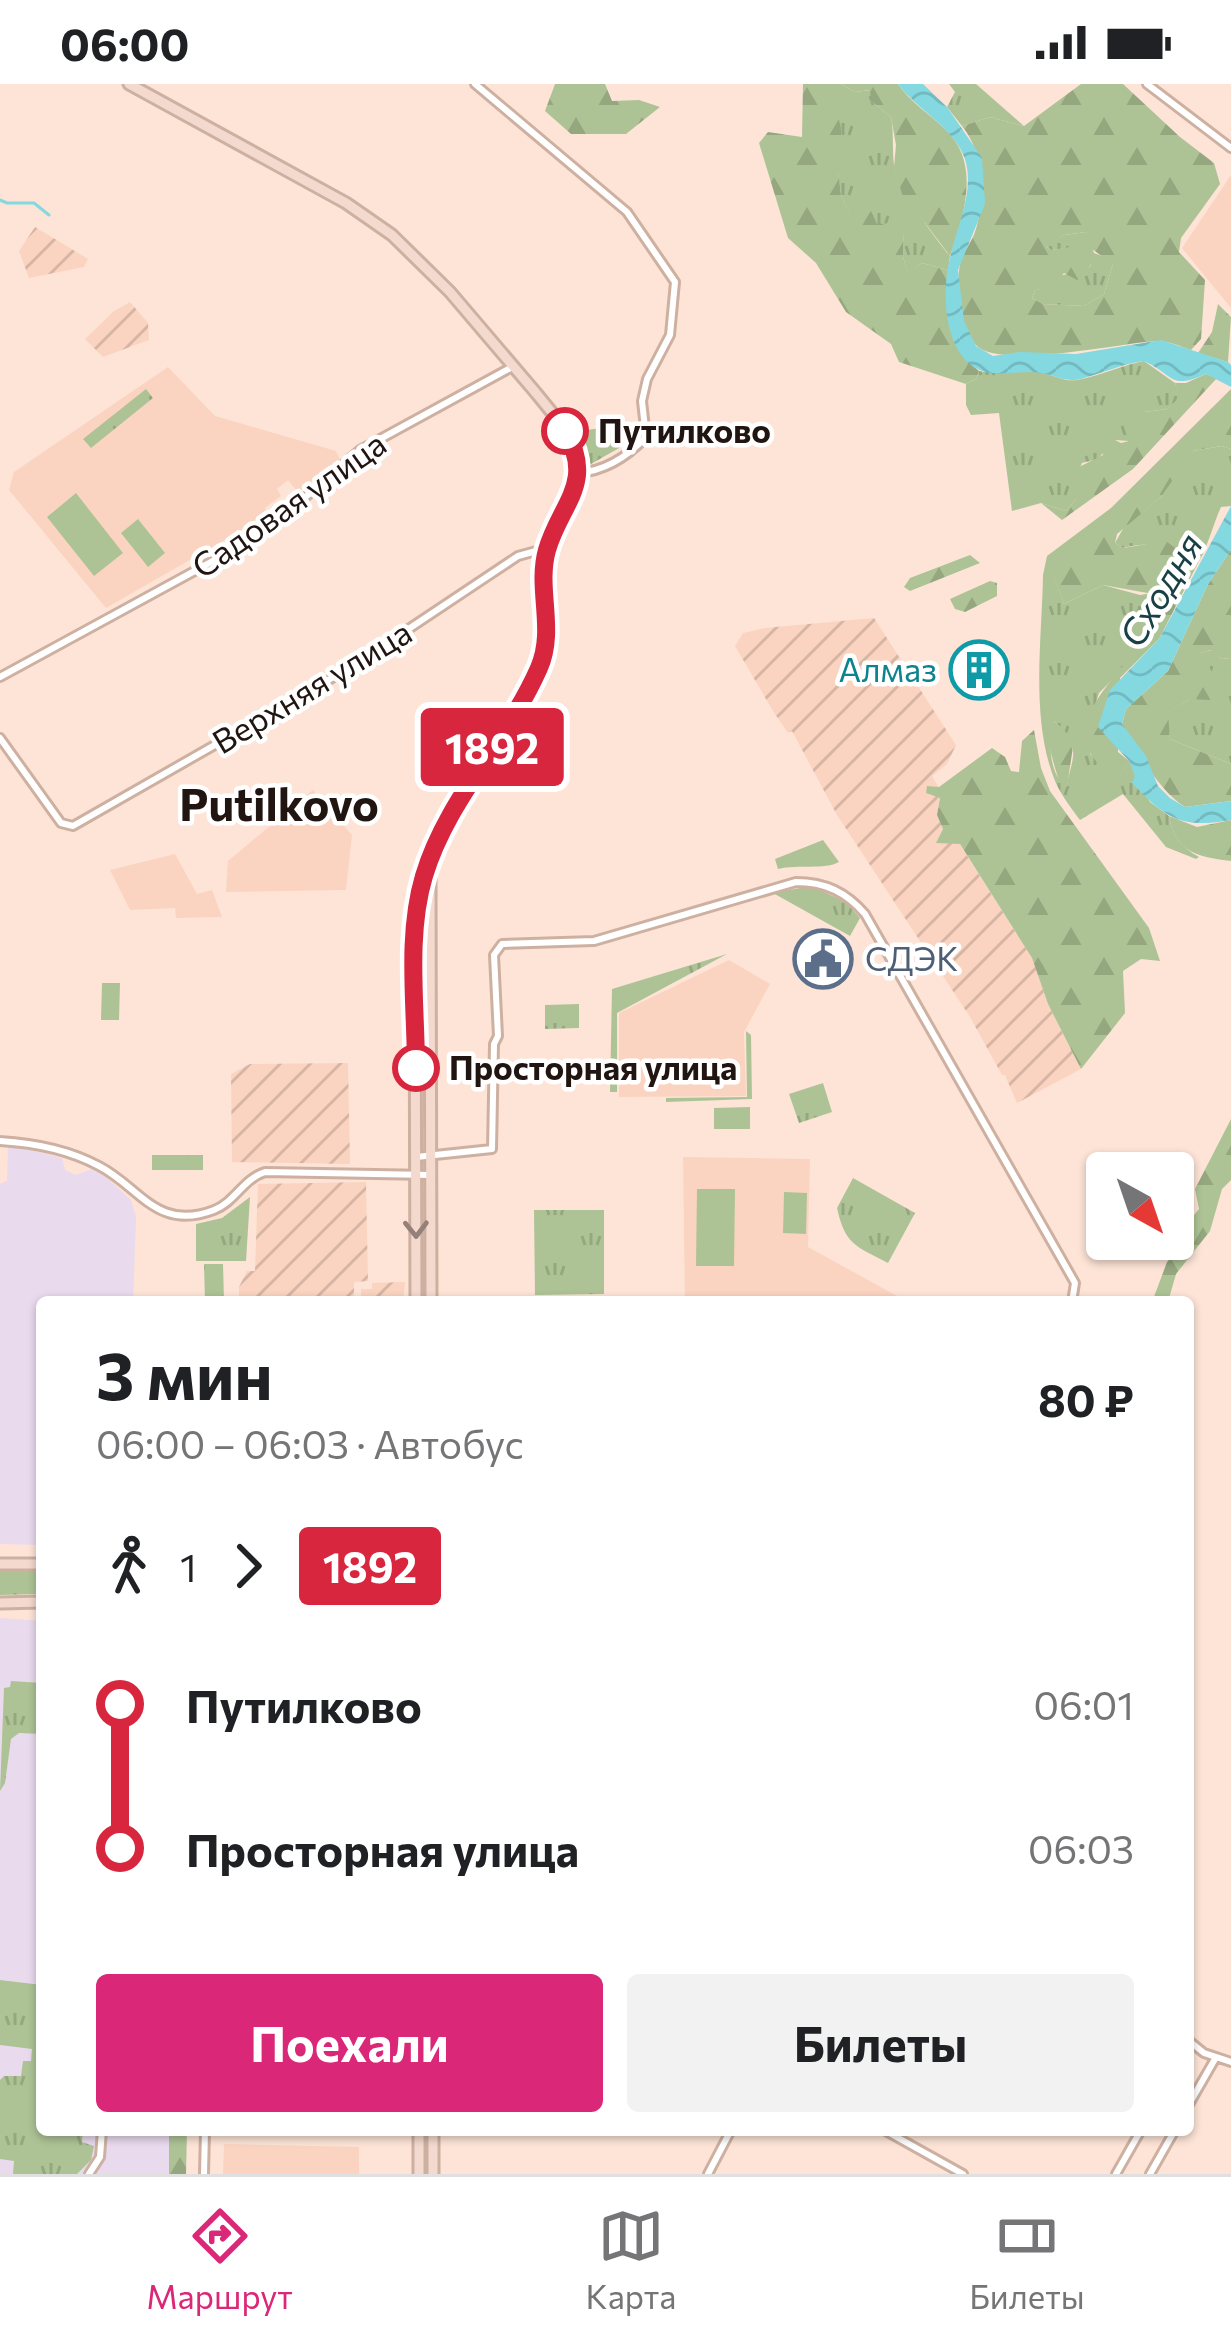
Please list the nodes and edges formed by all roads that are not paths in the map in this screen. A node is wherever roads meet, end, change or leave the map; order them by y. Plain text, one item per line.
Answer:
1 (129, 84) edge
2 (475, 84) edge
3 (1147, 84) edge
4 (1231, 148) edge
5 (514, 366) junction
6 (578, 473) junction
7 (548, 548) junction
8 (0, 677) edge
9 (0, 738) edge
10 (433, 848) junction
11 (0, 1141) edge
12 (416, 1157) junction
13 (430, 1157) junction
14 (416, 1174) junction
15 (430, 1175) junction
16 (416, 1296) edge
17 (431, 1296) edge
18 (1073, 1296) edge
19 (0, 1564) edge
20 (36, 1564) edge
21 (36, 1601) edge
22 (0, 1603) edge
23 (1194, 2045) edge
24 (1215, 2059) junction
25 (1231, 2062) edge
26 (1194, 2096) edge
27 (102, 2136) edge
28 (205, 2136) edge
29 (419, 2136) edge
30 (433, 2136) edge
31 (727, 2136) edge
32 (895, 2136) edge
33 (1138, 2136) edge
34 (1171, 2136) edge
35 (89, 2174) edge
36 (204, 2174) edge
37 (419, 2174) edge
38 (433, 2174) edge
39 (708, 2174) edge
40 (963, 2174) edge
41 (1116, 2174) edge
42 (1150, 2174) edge

1 - 5 main road
2 - 6 street
3 - 4 street
5 - 6 main road
5 - 8 street, Садовая улица
6 - 7 main road
7 - 9 street, Верхняя улица
7 - 10 main road
10 - 12 main road
10 - 13 main road
11 - 14 street
12 - 13 street
12 - 14 main road
13 - 15 main road
13 - 18 street
14 - 15 street
14 -> 16 main road
15 - 17 main road
19 - 20 main road
21 - 22 main road
23 - 24 street
24 - 25 street
24 - 26 street
27 - 35 street
28 - 36 street
29 - 37 main road
30 - 38 main road
31 - 39 street
32 - 40 street
33 - 41 street
34 - 42 street

